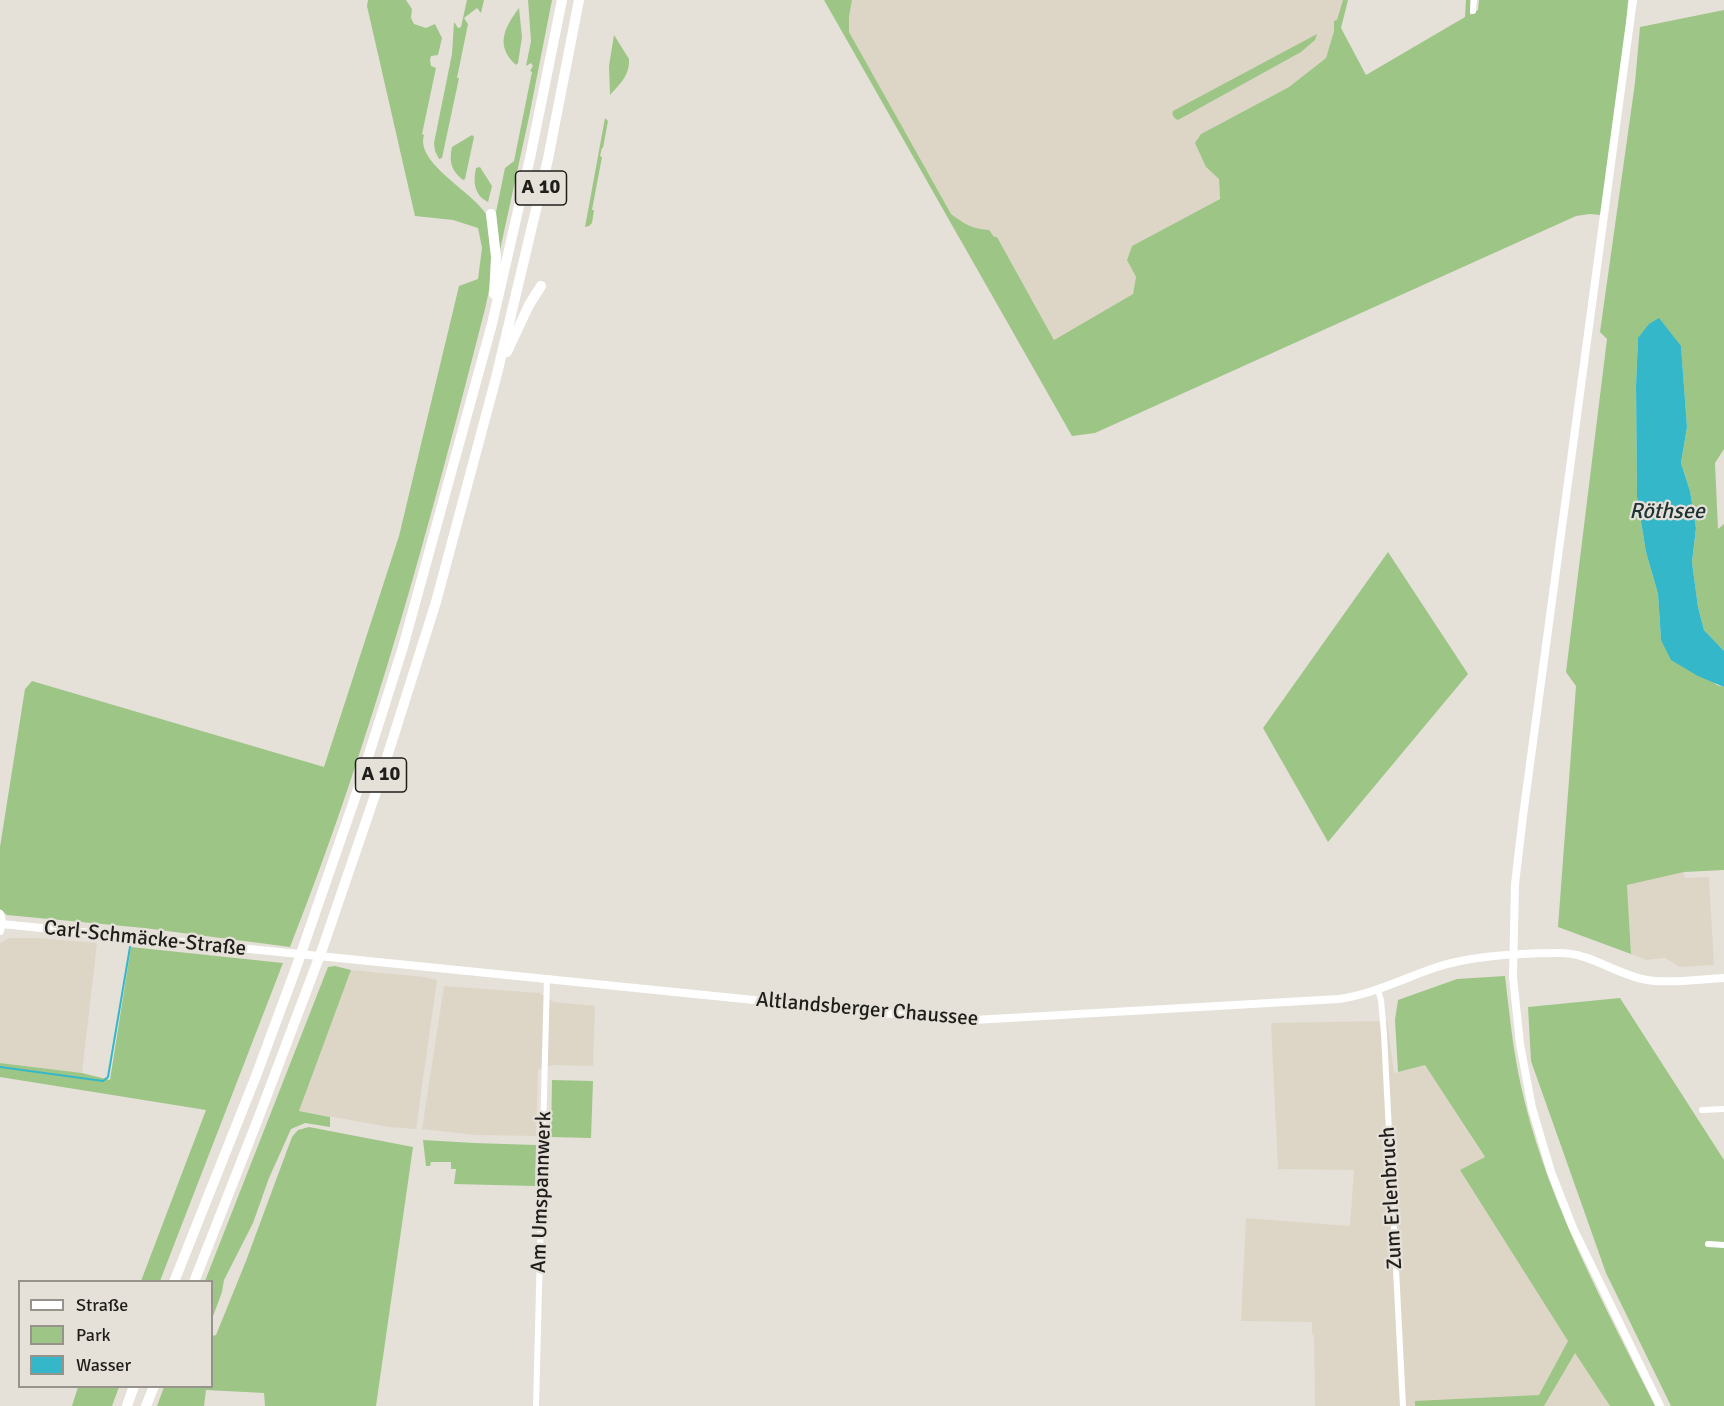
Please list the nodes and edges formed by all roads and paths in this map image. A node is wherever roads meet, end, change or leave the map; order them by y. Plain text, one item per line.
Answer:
1 (562, 0) edge
2 (579, 0) edge
3 (1474, 0) edge
4 (1633, 0) edge
5 (1473, 11) dead end
6 (491, 214) dead end
7 (541, 286) dead end
8 (492, 324) junction
9 (497, 374) junction
10 (0, 914) edge
11 (1, 927) edge
12 (288, 953) joint
13 (1514, 956) junction
14 (547, 978) junction
15 (1724, 978) edge
16 (1378, 990) junction
17 (1724, 1109) edge
18 (1702, 1110) dead end
19 (1708, 1244) dead end
20 (1724, 1245) edge
21 (174, 1280) edge
22 (194, 1280) edge
23 (133, 1388) edge
24 (153, 1388) edge
25 (127, 1406) edge
26 (146, 1406) edge
27 (536, 1406) edge
28 (1403, 1406) edge
29 (1660, 1406) edge

1 - 8 highway, A 10
2 - 9 highway, A 10
3 - 5 street
4 - 13 street
6 - 8 highway
7 - 9 highway
8 - 21 highway, A 10
9 - 22 highway, A 10
10 - 11 street
11 - 12 street, Carl-Schmäcke-Straße
12 - 14 street, Altlandsberger Chaussee
13 - 15 street, Altlandsberger Chaussee
13 - 16 street, Altlandsberger Chaussee
13 - 29 street
14 - 16 street, Altlandsberger Chaussee
14 - 27 street, Am Umspannwerk
16 - 28 street, Zum Erlenbruch
17 - 18 street
19 - 20 street
23 - 25 highway
24 - 26 highway

